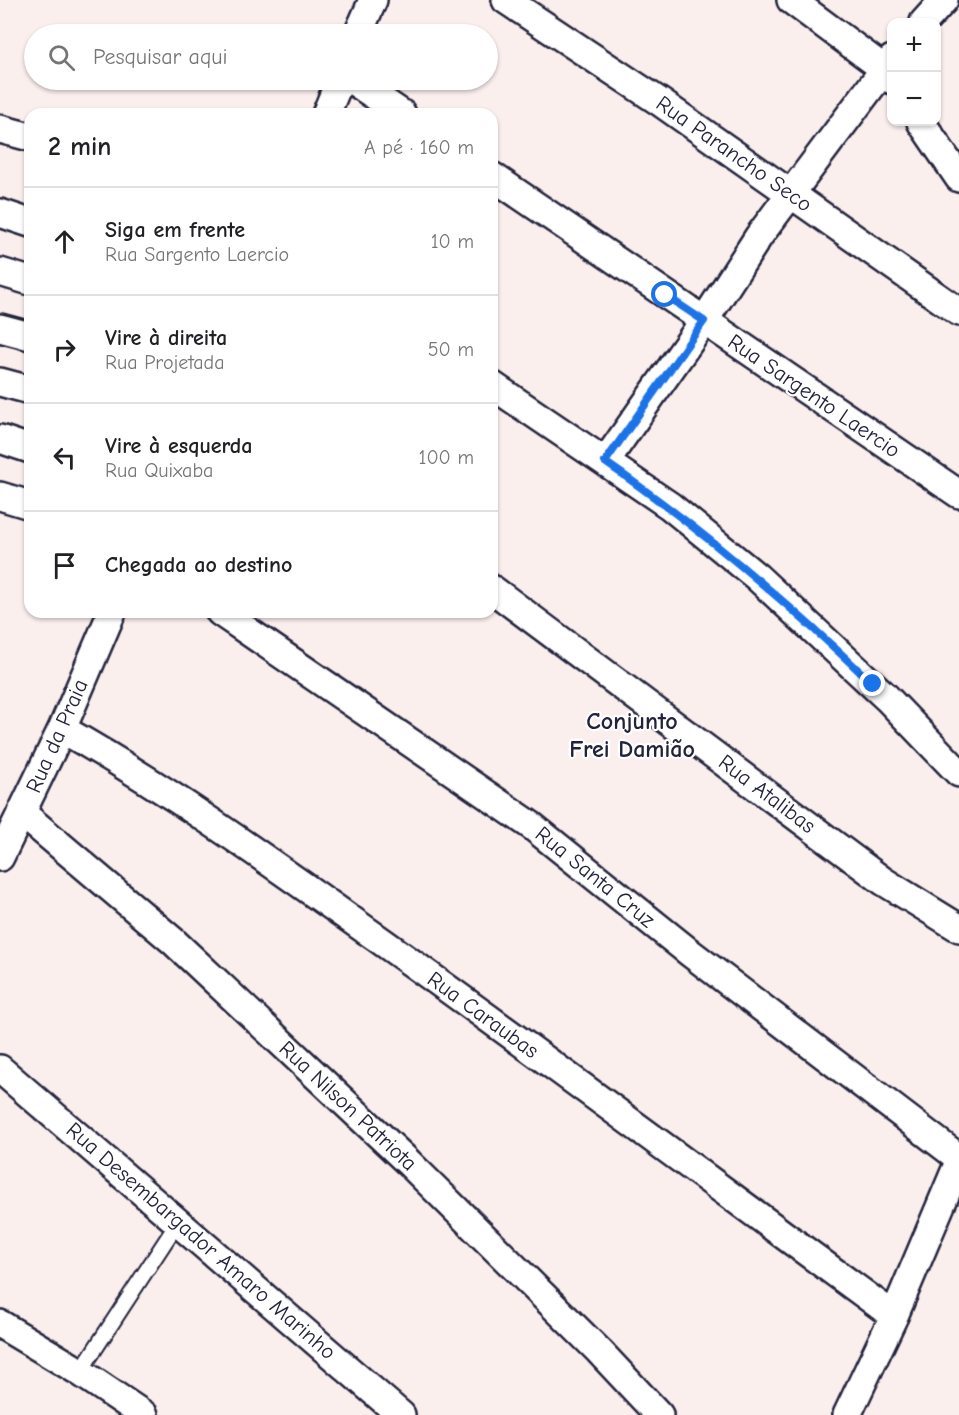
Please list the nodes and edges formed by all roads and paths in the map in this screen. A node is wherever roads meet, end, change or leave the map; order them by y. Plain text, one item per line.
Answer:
1 (373, 0) edge
2 (506, 0) edge
3 (791, 0) edge
4 (944, 0) edge
5 (928, 18) edge
6 (362, 24) edge
7 (887, 68) edge
8 (887, 72) edge
9 (336, 90) edge
10 (367, 90) edge
11 (328, 108) edge
12 (393, 108) edge
13 (924, 126) edge
14 (0, 129) edge
15 (24, 135) edge
16 (959, 178) edge
17 (498, 180) edge
18 (791, 194) junction
19 (0, 213) edge
20 (24, 221) edge
21 (0, 272) edge
22 (24, 279) edge
23 (959, 312) edge
24 (704, 321) junction
25 (0, 328) edge
26 (24, 334) edge
27 (0, 382) edge
28 (24, 388) edge
29 (498, 389) edge
30 (0, 439) edge
31 (24, 447) edge
32 (605, 462) junction
33 (959, 494) edge
34 (0, 496) edge
35 (24, 503) edge
36 (498, 593) edge
37 (108, 618) edge
38 (229, 618) edge
39 (62, 729) junction
40 (959, 773) edge
41 (22, 813) junction
42 (0, 857) edge
43 (959, 928) edge
44 (0, 1069) edge
45 (959, 1160) edge
46 (177, 1222) junction
47 (894, 1316) junction
48 (0, 1324) edge
49 (80, 1372) junction
50 (144, 1415) edge
51 (402, 1415) edge
52 (659, 1415) edge
53 (847, 1415) edge

1 - 6 street
2 - 18 street, Rua Parancho Seco
3 - 7 street
4 - 5 street
8 - 18 street
9 - 11 street
10 - 12 street
13 - 16 street
14 - 15 street
17 - 24 street, Rua Sargento Laercio
18 - 23 street, Rua Parancho Seco
18 - 24 street
19 - 20 street
21 - 22 street
24 - 32 street
24 - 33 street, Rua Sargento Laercio
25 - 26 street
27 - 28 street
29 - 32 street
30 - 31 street
32 - 40 street
34 - 35 street
36 - 43 street, Rua Atalibas
37 - 39 street, Rua da Praia
38 - 45 street, Rua Santa Cruz
39 - 41 street, Rua da Praia
39 - 47 street, Rua Caraubas
41 - 42 street, Rua da Praia
41 - 52 street, Rua Nilson Patriota
44 - 46 street, Rua Desembargador Amaro Marinho
45 - 47 street
46 - 49 lane
46 - 51 street, Rua Desembargador Amaro Marinho
47 - 53 street
48 - 49 street
49 - 50 street

